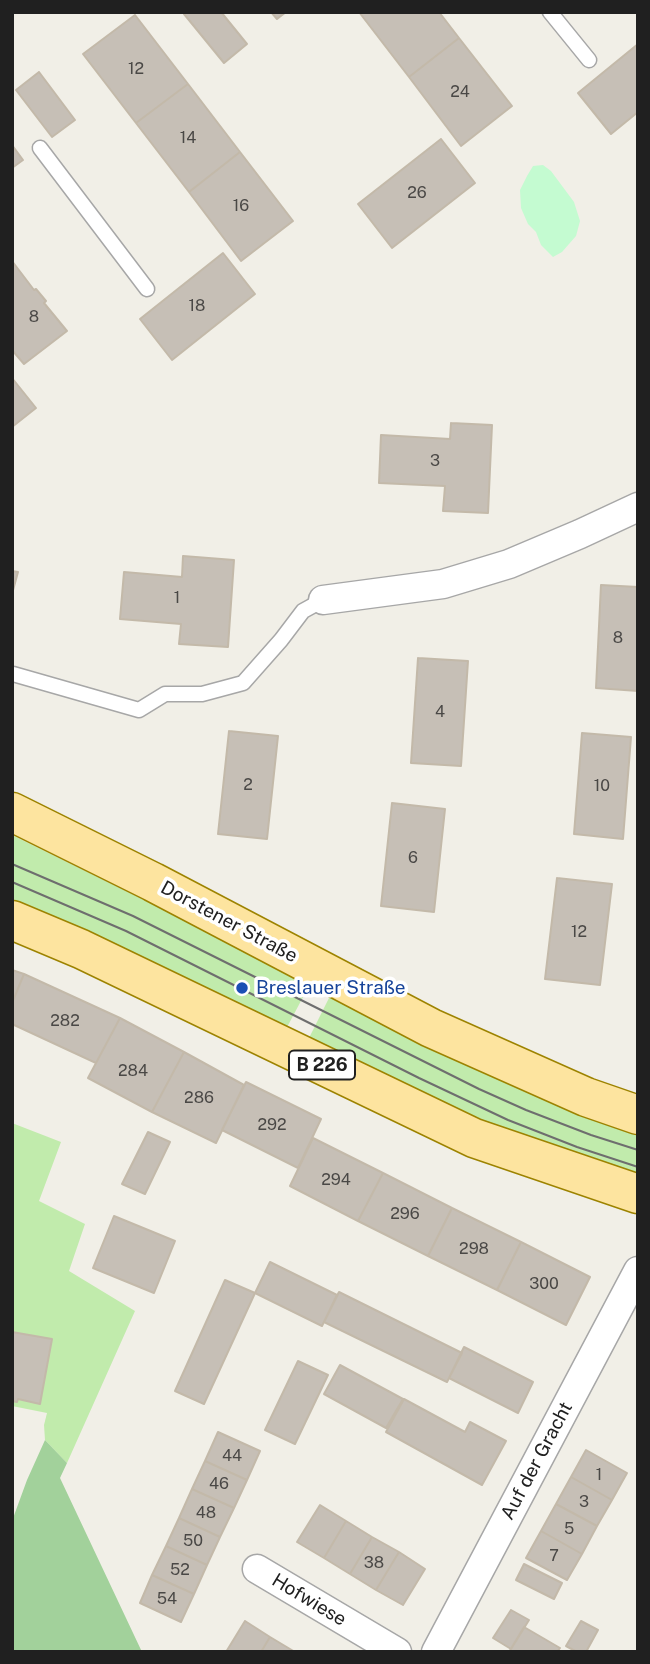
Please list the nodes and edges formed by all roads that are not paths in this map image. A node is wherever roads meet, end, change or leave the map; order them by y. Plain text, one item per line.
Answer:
1 (550, 12) edge
2 (589, 60) dead end
3 (40, 148) dead end
4 (147, 289) dead end
5 (638, 507) edge
6 (323, 600) joint
7 (13, 674) edge
8 (12, 813) edge
9 (12, 920) edge
10 (638, 1115) edge
11 (638, 1194) edge
12 (638, 1271) edge
13 (257, 1569) dead end
14 (397, 1652) edge
15 (436, 1652) edge

1 - 2 lane
3 - 4 lane
5 - 6 street
6 - 7 lane
8 - 10 main road, Dorstener Straße
9 - 11 main road, B 226
12 - 15 street, Auf der Gracht
13 - 14 street, Hofwiese

